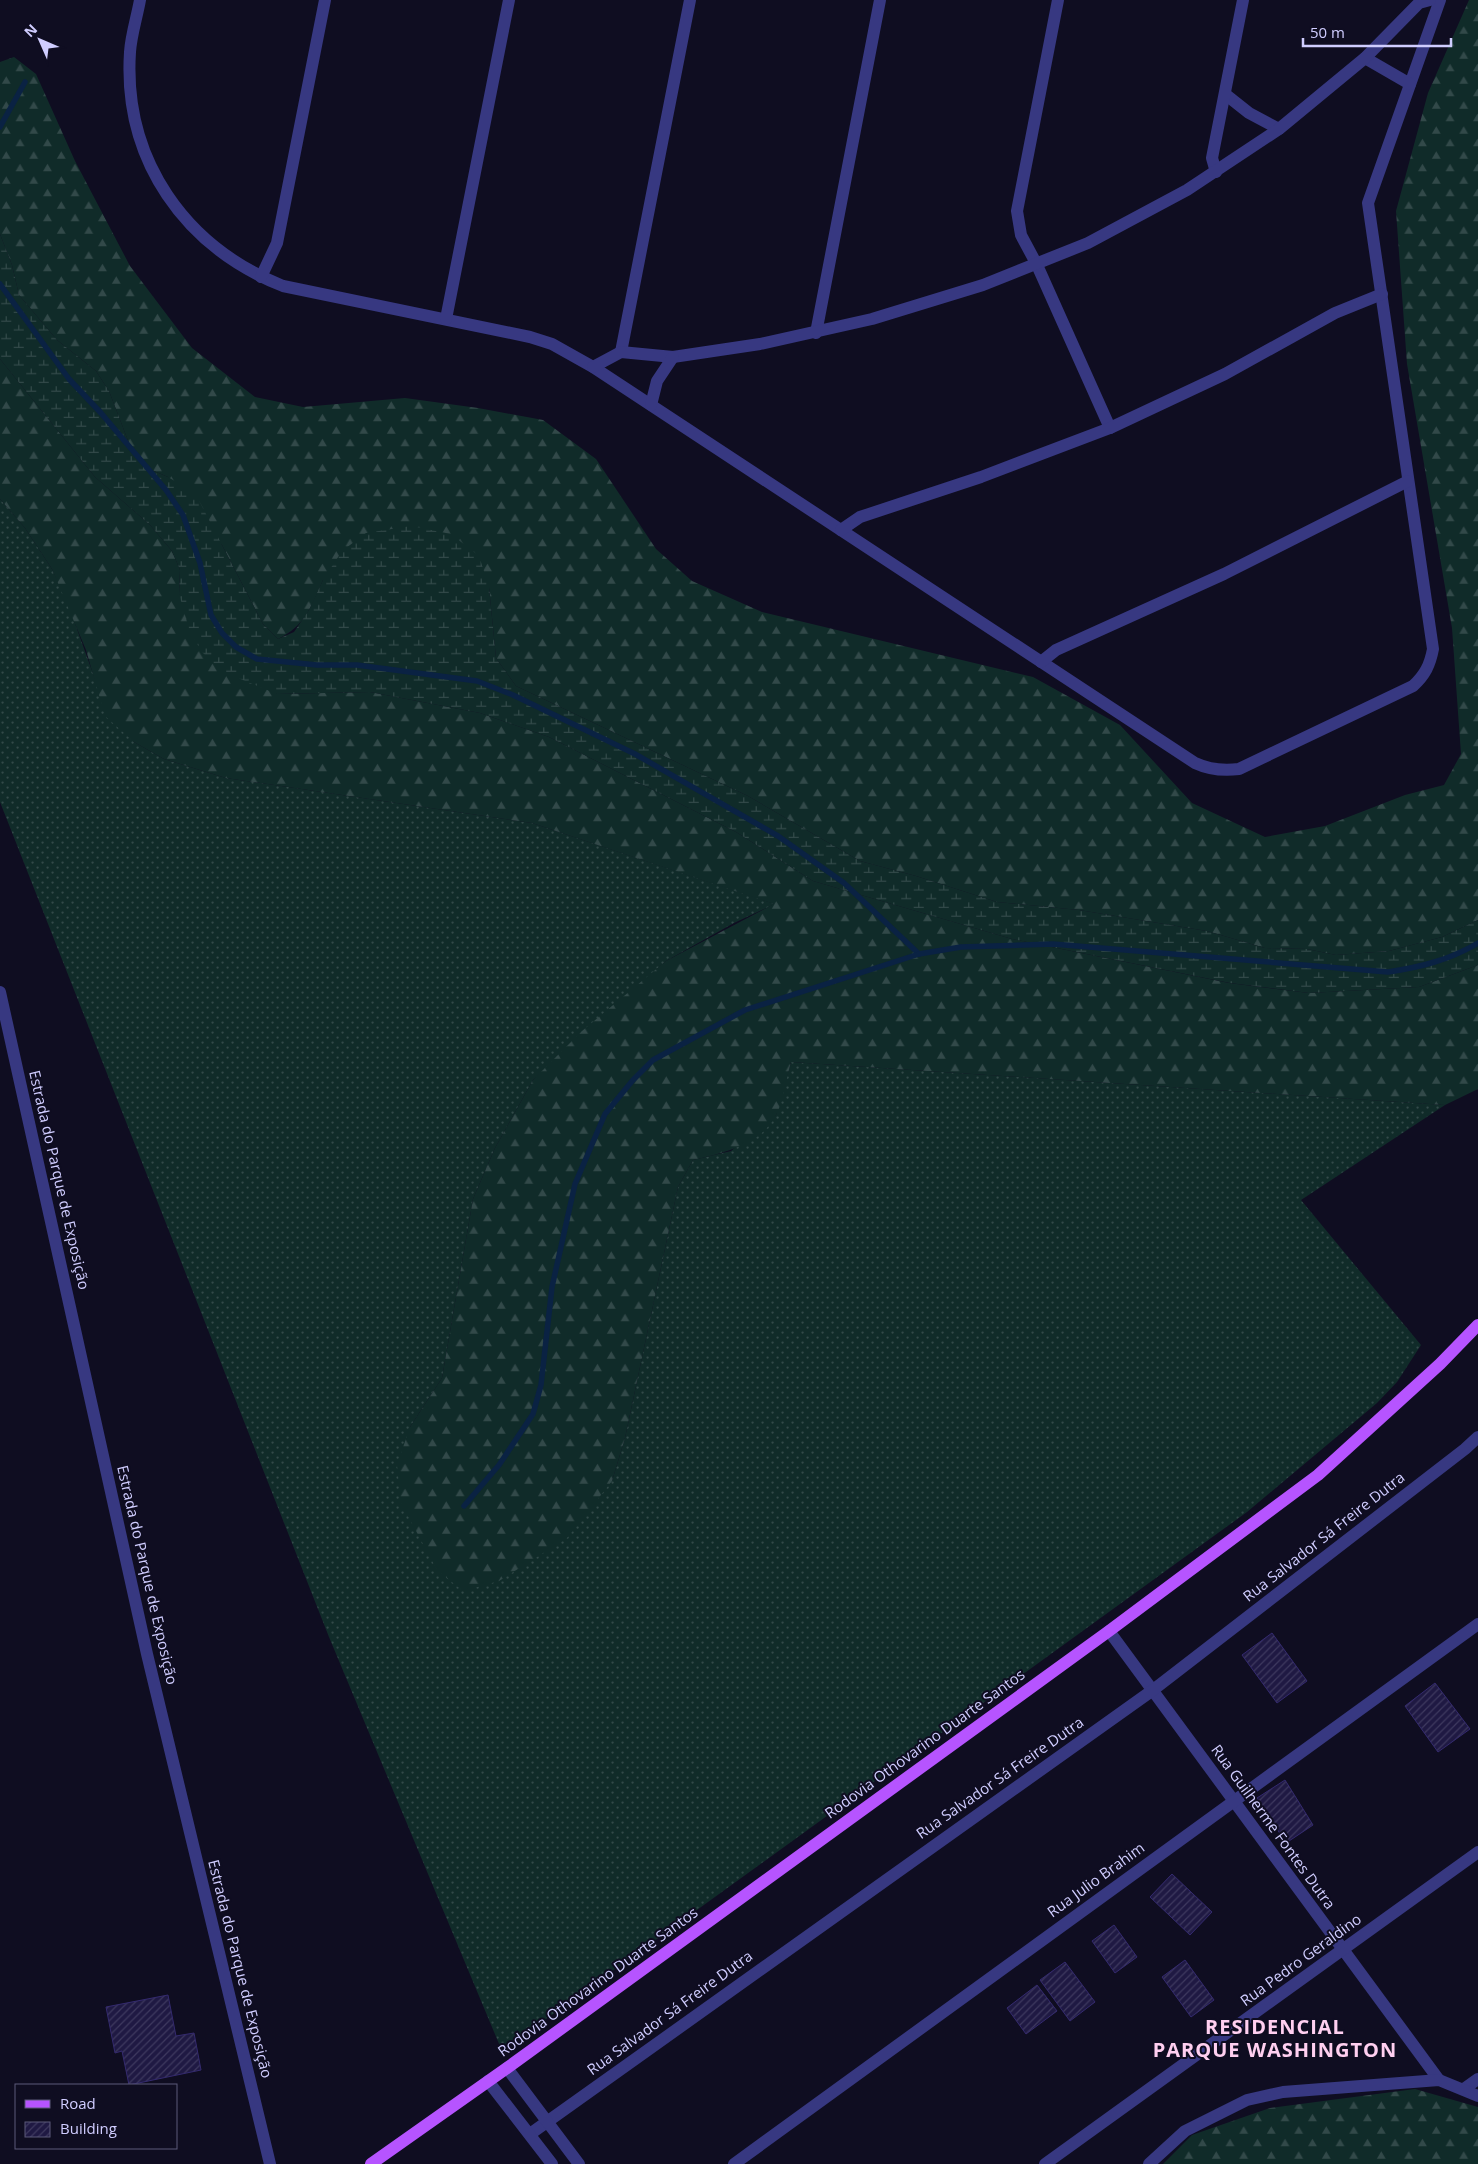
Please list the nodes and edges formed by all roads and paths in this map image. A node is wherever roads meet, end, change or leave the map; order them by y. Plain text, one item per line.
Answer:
1 (140, 0) edge
2 (325, 0) edge
3 (509, 0) edge
4 (690, 0) edge
5 (880, 0) edge
6 (1058, 0) edge
7 (1243, 0) edge
8 (1430, 0) edge
9 (1440, 0) edge
10 (1365, 58) junction
11 (1410, 84) junction
12 (1224, 94) junction
13 (1279, 128) junction
14 (1216, 172) junction
15 (1037, 265) junction
16 (261, 277) junction
17 (1382, 294) junction
18 (446, 319) junction
19 (816, 333) junction
20 (621, 352) junction
21 (673, 357) junction
22 (593, 367) junction
23 (651, 405) junction
24 (1110, 428) junction
25 (1408, 482) junction
26 (841, 530) junction
27 (1041, 662) junction
28 (0, 992) edge
29 (1478, 1325) edge
30 (1478, 1437) edge
31 (1478, 1624) edge
32 (1109, 1631) junction
33 (1153, 1690) junction
34 (1234, 1800) junction
35 (1478, 1852) edge
36 (1343, 1951) junction
37 (507, 2068) junction
38 (1478, 2079) edge
39 (1439, 2080) junction
40 (488, 2081) junction
41 (1464, 2089) junction
42 (1478, 2096) edge
43 (547, 2122) junction
44 (530, 2134) junction
45 (270, 2164) edge
46 (372, 2164) edge
47 (552, 2164) edge
48 (579, 2164) edge
49 (734, 2164) edge
50 (1045, 2164) edge
51 (1149, 2164) edge

1 - 16 street
2 - 16 street
3 - 18 street
4 - 20 street
5 - 19 street
6 - 15 street
7 - 12 street
8 - 10 street
9 - 11 street
10 - 11 street
10 - 13 street
11 - 17 street
12 - 13 street
12 - 14 street
13 - 14 street
14 - 15 street
15 - 19 street
15 - 24 street
16 - 18 street
17 - 24 street
17 - 25 street
18 - 22 street
19 - 21 street
20 - 21 street
20 - 22 street
21 - 23 street
22 - 23 street
23 - 26 street
24 - 26 street
25 - 27 street
25 - 27 street
26 - 27 street
28 - 45 street, Estrada do Parque de Exposição
29 - 32 main road, Rodovia Othovarino Duarte Santos
30 - 33 street, Rua Salvador Sá Freire Dutra
31 - 34 street, Rua Julio Brahim
32 - 33 street, Rua Guilherme Fontes Dutra
32 - 37 main road, Rodovia Othovarino Duarte Santos
33 - 34 street, Rua Guilherme Fontes Dutra
33 - 43 street, Rua Salvador Sá Freire Dutra
34 - 36 street, Rua Guilherme Fontes Dutra
34 - 49 street, Rua Julio Brahim
35 - 36 street, Rua Pedro Geraldino
36 - 39 street, Rua Guilherme Fontes Dutra
36 - 50 street, Rua Pedro Geraldino
37 - 40 main road, Rodovia Othovarino Duarte Santos
37 - 43 street
38 - 41 street
39 - 41 street
39 - 51 street
40 - 44 street
40 - 46 main road, Rodovia Othovarino Duarte Santos
41 - 42 street
43 - 44 street, Rua Salvador Sá Freire Dutra
43 - 48 street
44 - 47 street

